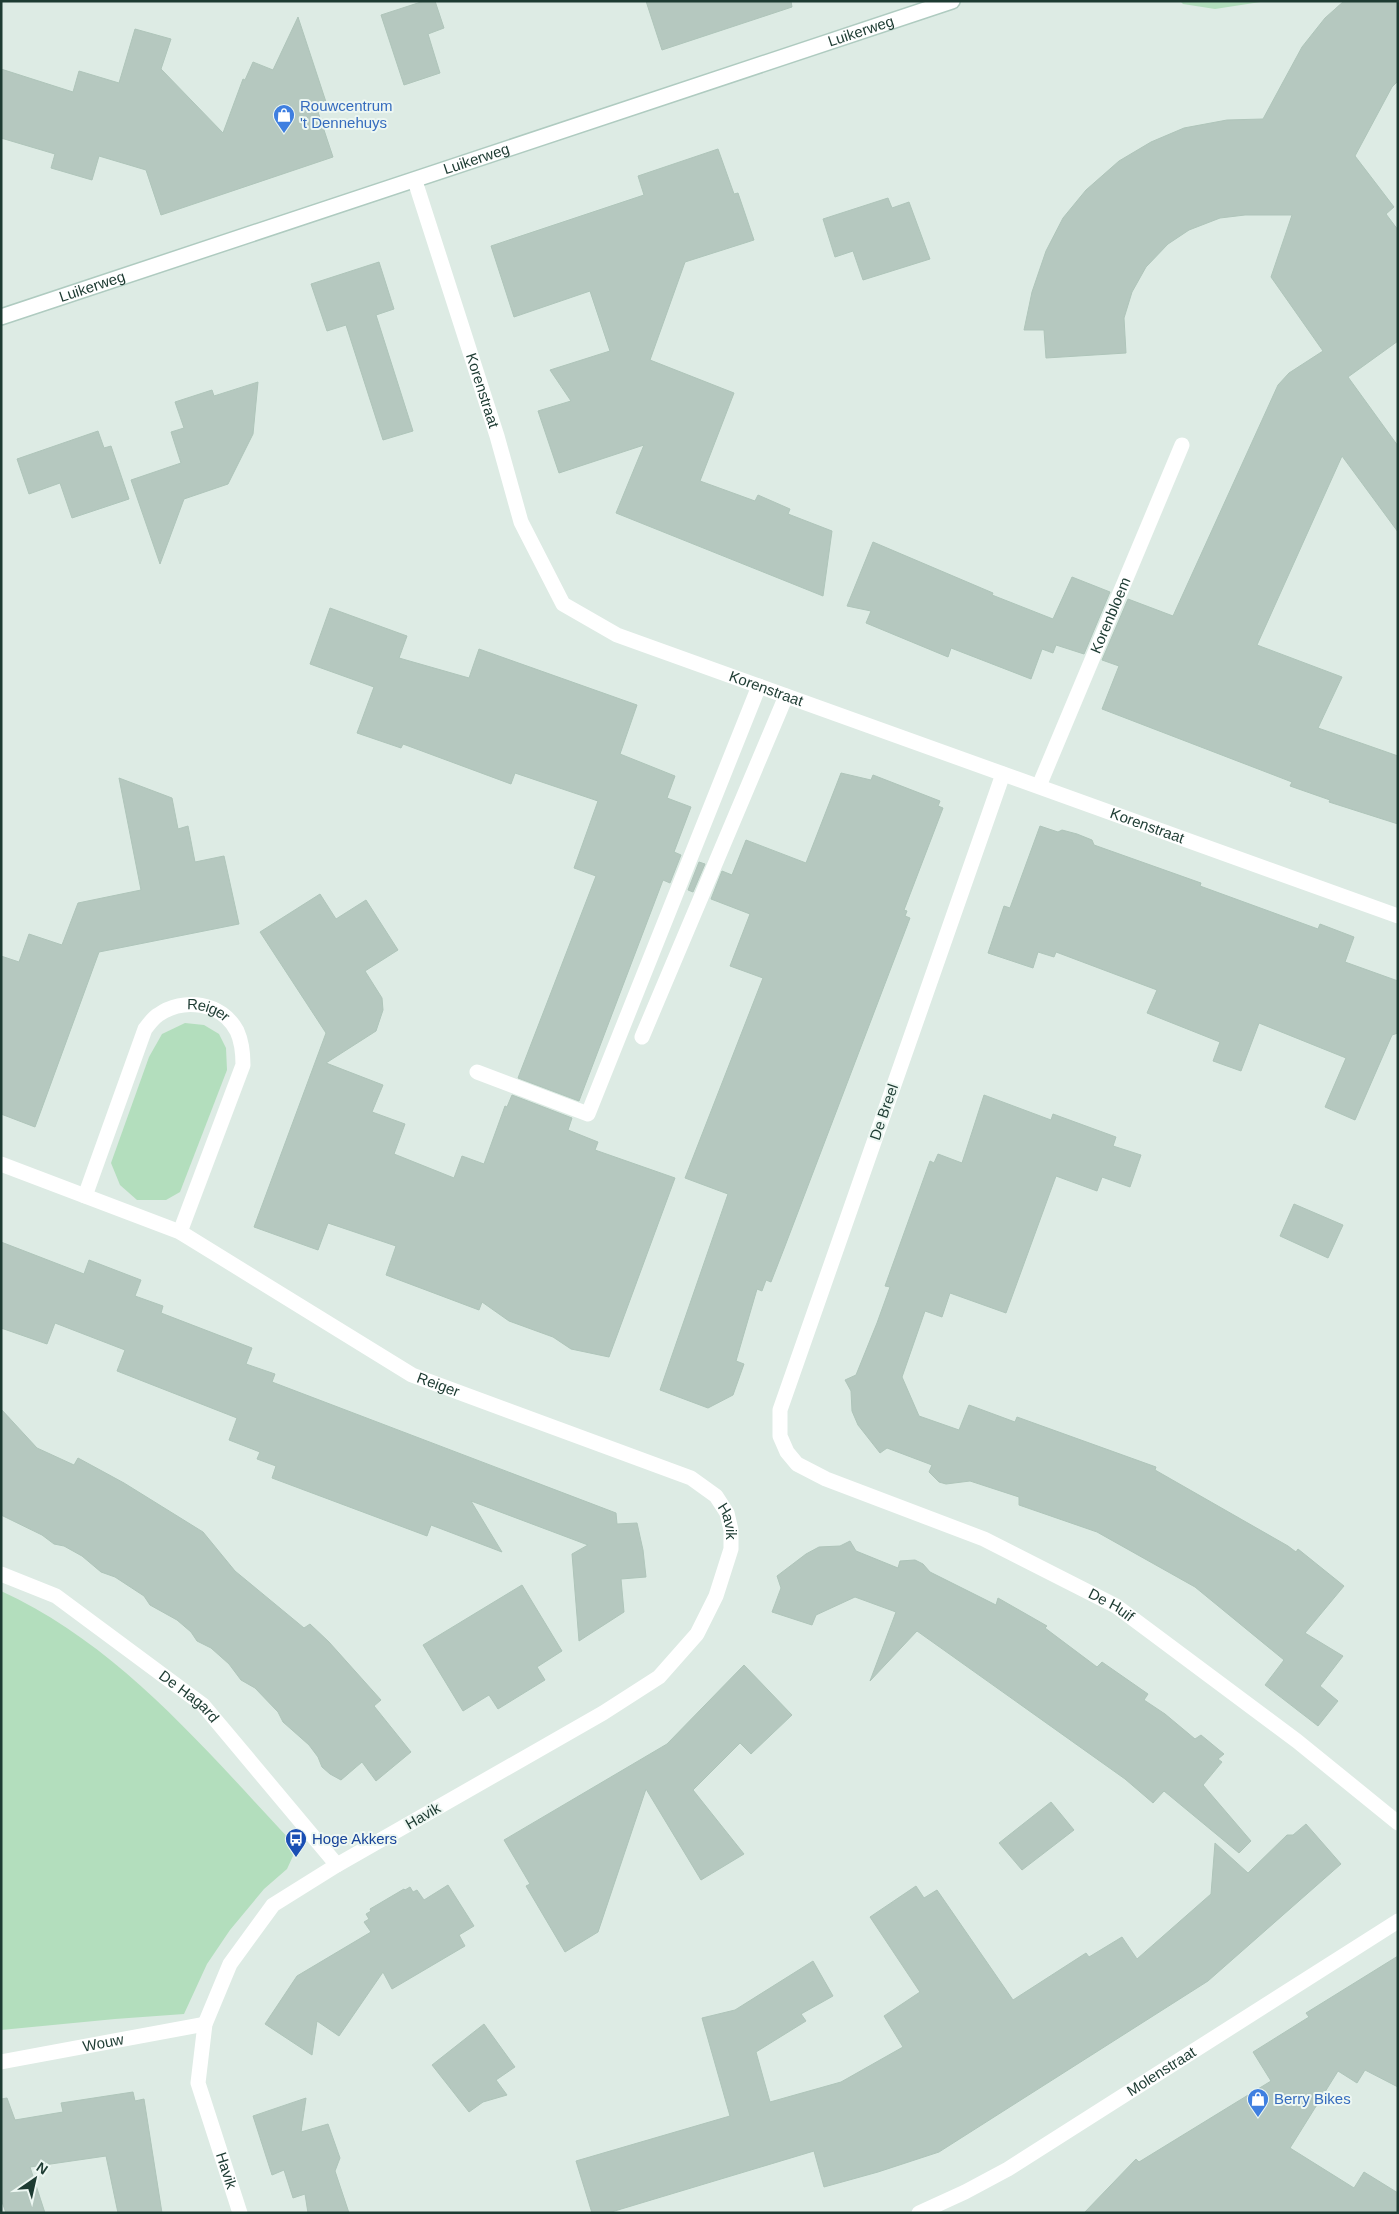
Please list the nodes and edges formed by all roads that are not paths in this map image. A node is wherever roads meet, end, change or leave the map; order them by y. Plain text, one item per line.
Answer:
1 (952, 1) edge
2 (415, 181) junction
3 (1, 317) edge
4 (1182, 445) dead end
5 (759, 686) junction
6 (786, 696) junction
7 (1003, 774) junction
8 (1039, 786) junction
9 (1398, 916) edge
10 (642, 1036) dead end
11 (477, 1072) dead end
12 (1, 1164) edge
13 (85, 1196) junction
14 (180, 1232) junction
15 (787, 1452) joint
16 (716, 1496) joint
17 (1, 1574) edge
18 (1398, 1824) edge
19 (337, 1865) junction
20 (1398, 1921) edge
21 (205, 2024) junction
22 (1, 2062) edge
23 (240, 2213) edge
24 (919, 2213) edge

1 - 2 street, Luikerweg
2 - 3 street, Luikerweg
2 - 5 street, Korenstraat
4 - 8 street, Korenbloem
5 - 6 street, Korenstraat
5 - 11 street
6 - 7 street, Korenstraat
6 - 10 street
7 - 8 street, Korenstraat
7 - 15 street, De Breel
8 - 9 street, Korenstraat
12 - 13 street, Reiger
13 - 14 street, Reiger
13 - 14 street, Reiger
14 - 16 street, Reiger
15 - 18 street, De Huif
16 - 19 street, Havik
17 - 19 street, De Hagard
19 - 21 street, Havik
20 - 24 street, Molenstraat
21 - 22 street, Wouw
21 - 23 street, Havik

